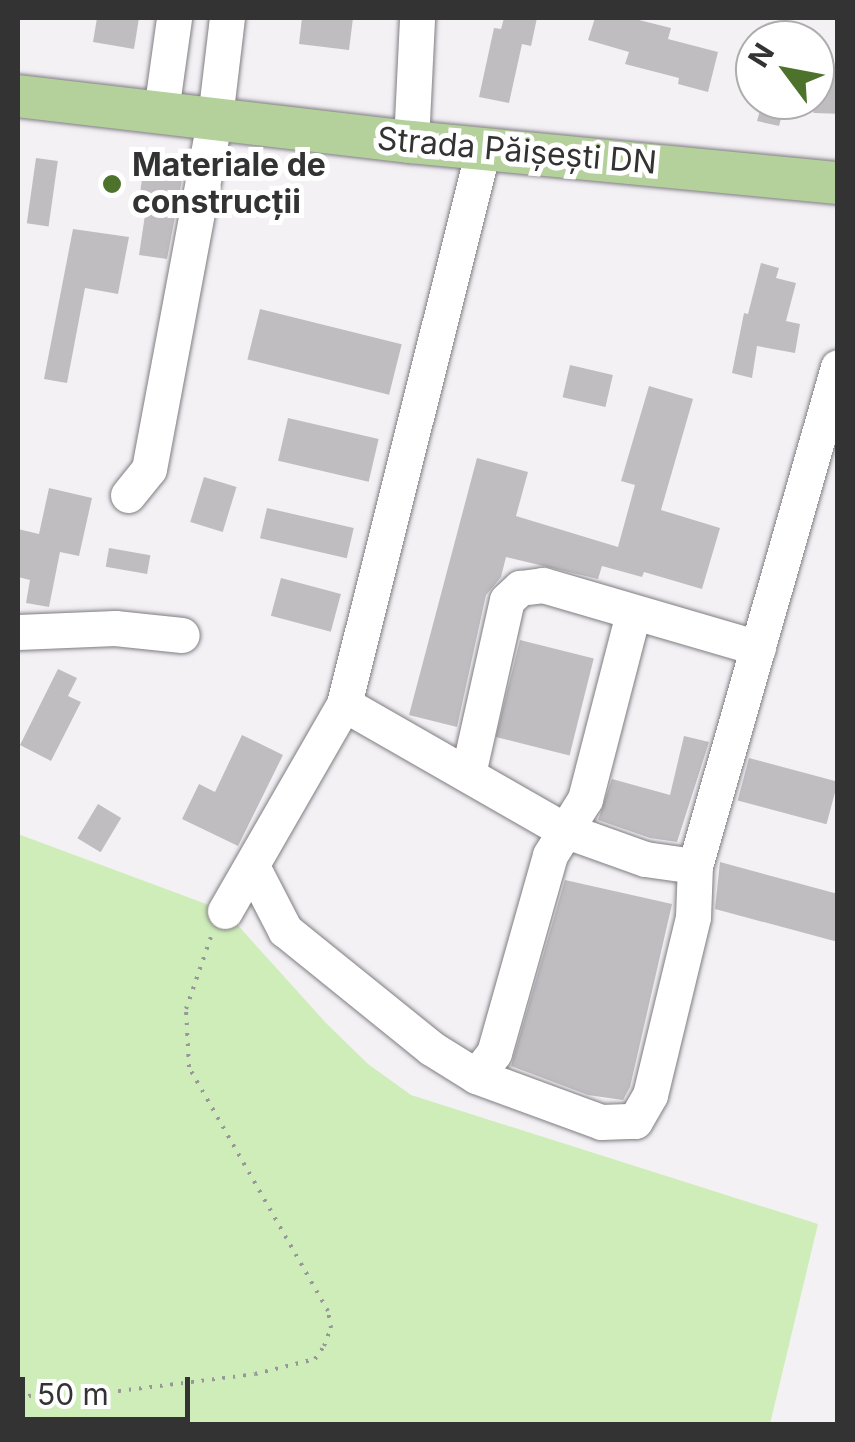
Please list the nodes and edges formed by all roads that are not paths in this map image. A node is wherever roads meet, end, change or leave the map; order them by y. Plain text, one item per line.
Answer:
1 (174, 18) edge
2 (227, 18) edge
3 (417, 18) edge
4 (18, 96) edge
5 (161, 111) junction
6 (215, 118) junction
7 (410, 142) junction
8 (484, 146) junction
9 (838, 183) edge
10 (838, 366) edge
11 (128, 496) dead end
12 (633, 614) junction
13 (18, 632) edge
14 (182, 636) dead end
15 (758, 648) junction
16 (344, 704) junction
17 (468, 774) junction
18 (564, 830) junction
19 (695, 866) junction
20 (252, 868) junction
21 (226, 911) road end
22 (476, 1076) junction

1 - 5 street
2 - 6 street
3 - 7 street
4 - 5 main road, Strada Păișești DN
5 - 6 main road, Strada Păișești DN
6 - 7 main road, Strada Păișești DN
6 - 11 street
7 - 8 main road, Strada Păișești DN
8 - 9 main road, Strada Păișești DN
8 - 16 street
10 - 15 street
12 - 15 street
12 - 17 street
12 - 18 street
13 - 14 street
15 - 19 street
16 - 17 street
16 - 20 street
17 - 18 street
18 - 19 street
18 - 22 street
19 - 22 street
20 - 21 street
20 - 22 street

